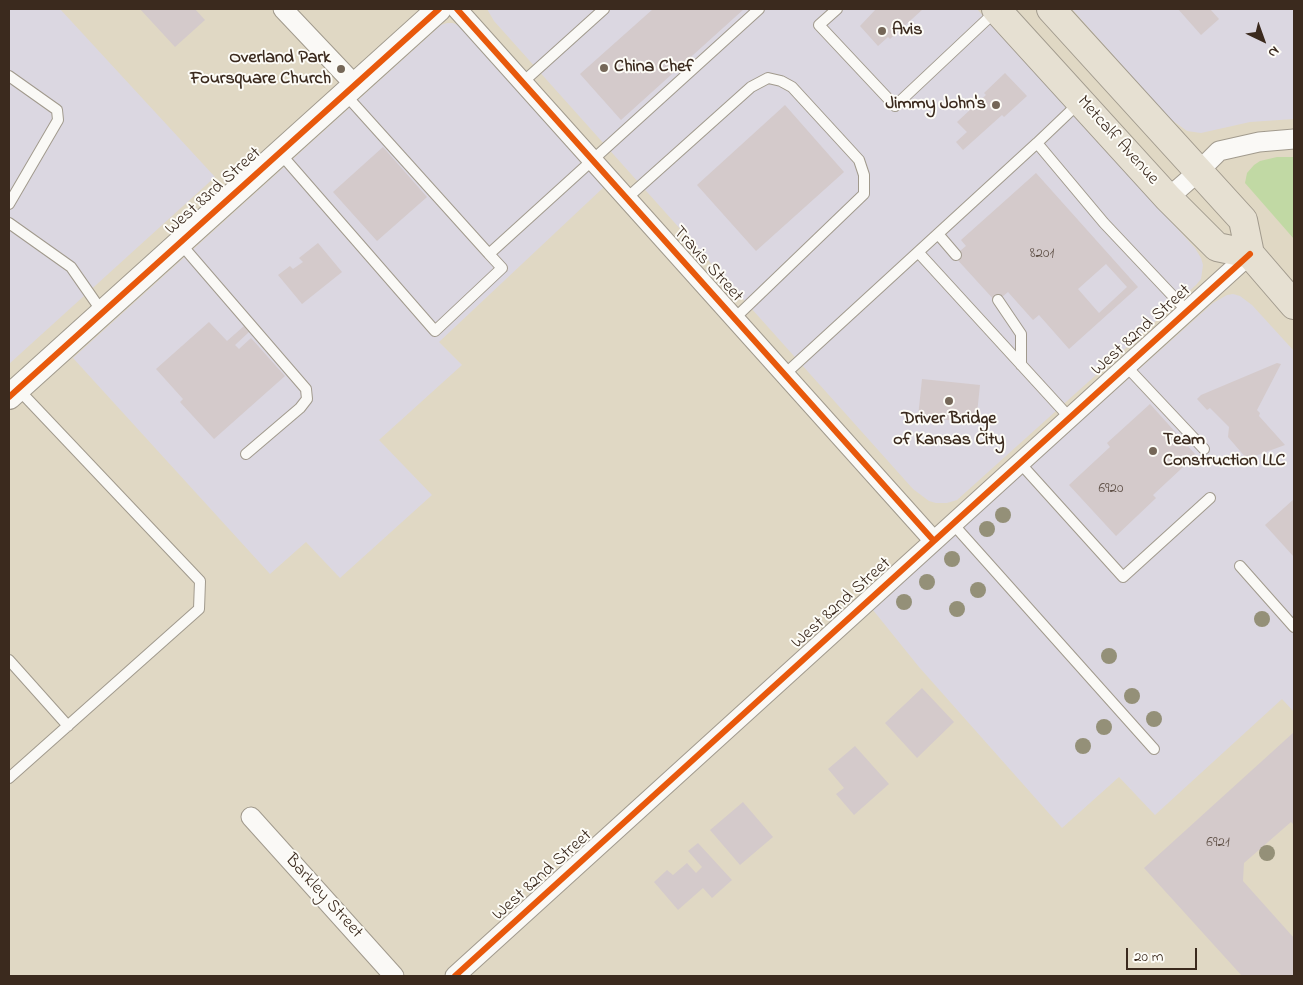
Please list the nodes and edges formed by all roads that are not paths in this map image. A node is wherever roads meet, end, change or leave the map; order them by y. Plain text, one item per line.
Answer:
1 (283, 9) edge
2 (439, 9) edge
3 (457, 9) edge
4 (604, 9) edge
5 (758, 9) edge
6 (837, 9) edge
7 (997, 9) edge
8 (1051, 9) edge
9 (9, 76) edge
10 (523, 82) junction
11 (349, 89) junction
12 (1080, 102) junction
13 (1294, 139) edge
14 (1037, 142) junction
15 (280, 152) junction
16 (592, 159) junction
17 (1199, 171) junction
18 (627, 198) junction
19 (1168, 198) junction
20 (9, 204) edge
21 (9, 223) edge
22 (938, 234) junction
23 (180, 242) junction
24 (918, 252) junction
25 (489, 254) junction
26 (956, 254) dead end
27 (1250, 254) junction
28 (998, 300) dead end
29 (1294, 304) edge
30 (1187, 311) junction
31 (103, 313) junction
32 (735, 318) junction
33 (1021, 365) junction
34 (1126, 366) junction
35 (785, 374) junction
36 (13, 393) edge
37 (1069, 418) junction
38 (1204, 449) dead end
39 (246, 454) dead end
40 (1020, 463) junction
41 (1210, 498) dead end
42 (953, 524) junction
43 (934, 540) junction
44 (1240, 566) dead end
45 (1294, 627) edge
46 (9, 660) edge
47 (68, 726) junction
48 (1154, 749) dead end
49 (9, 778) edge
50 (251, 817) dead end
51 (394, 976) edge
52 (456, 976) edge

1 - 11 street
2 - 11 street, West 83rd Street
3 - 10 street, Travis Street
4 - 10 lane
5 - 16 lane
6 - 7 lane
7 - 12 main road, Metcalf Avenue
8 - 17 main road
9 - 20 lane
10 - 16 street, Travis Street
11 - 15 street, West 83rd Street
11 - 25 lane
12 - 14 lane
12 - 19 main road, Metcalf Avenue
13 - 17 street
14 - 22 lane
14 - 30 lane
15 - 23 street, West 83rd Street
15 - 25 lane
16 - 18 street, Travis Street
16 - 25 lane
17 - 19 street
17 - 27 main road
18 - 32 street, Travis Street
18 - 32 lane
19 - 27 main road, Metcalf Avenue
21 - 31 lane
22 - 24 lane
22 - 26 lane
23 - 31 street, West 83rd Street
23 - 39 lane
24 - 33 lane
24 - 35 lane
27 - 29 main road
27 - 30 street, West 82nd Street
28 - 33 lane
30 - 34 street, West 82nd Street
31 - 36 street, West 83rd Street
32 - 35 street, Travis Street
33 - 37 lane
34 - 37 street, West 82nd Street
34 - 38 lane
35 - 43 street, Travis Street
36 - 47 lane
37 - 40 street, West 82nd Street
40 - 41 lane
40 - 42 street, West 82nd Street
42 - 43 street, West 82nd Street
42 - 48 lane
43 - 52 street, West 82nd Street
44 - 45 lane
46 - 47 lane
47 - 49 lane
50 - 51 street, Barkley Street

